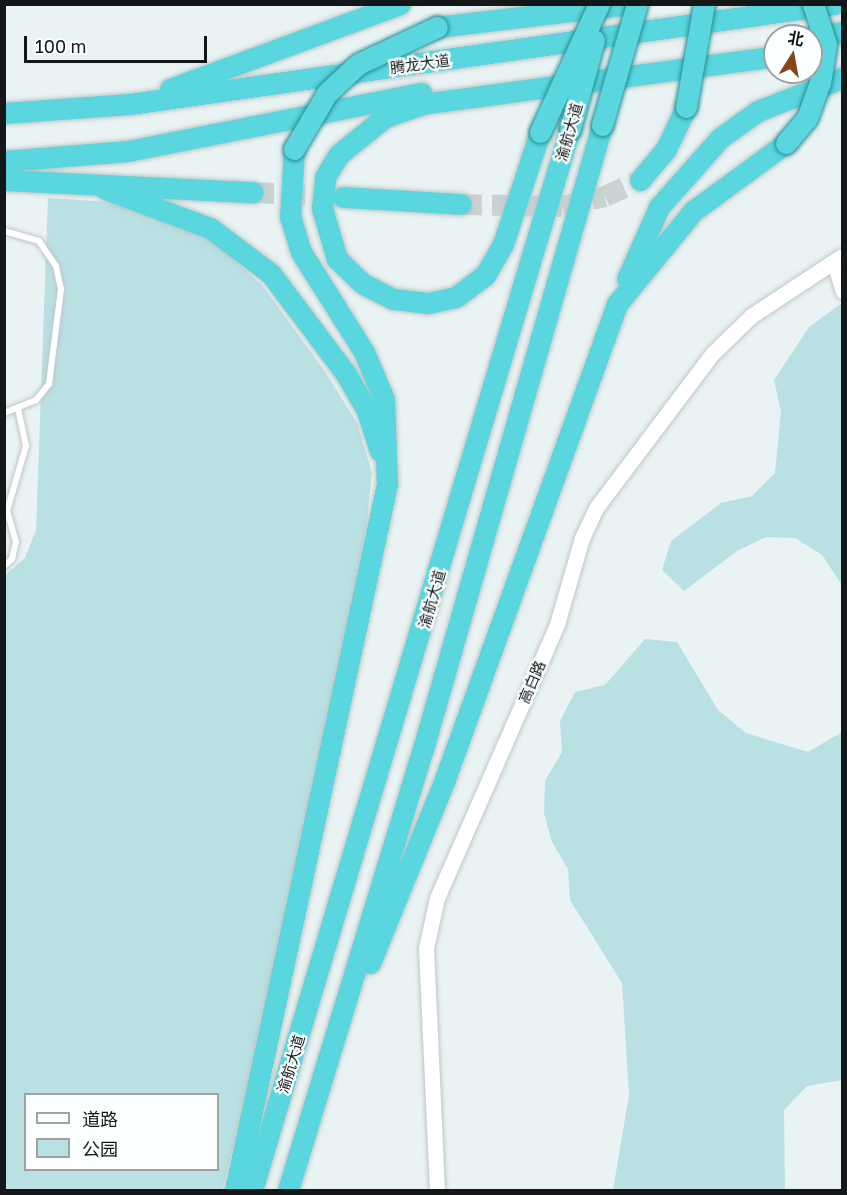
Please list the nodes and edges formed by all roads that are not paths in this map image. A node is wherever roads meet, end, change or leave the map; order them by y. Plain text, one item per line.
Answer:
1 (400, 4) edge
2 (409, 4) edge
3 (601, 4) edge
4 (630, 4) edge
5 (637, 4) edge
6 (704, 4) edge
7 (813, 4) edge
8 (834, 4) edge
9 (356, 23) junction
10 (843, 32) edge
11 (823, 35) edge
12 (763, 44) edge
13 (843, 46) edge
14 (823, 49) edge
15 (763, 58) edge
16 (843, 78) edge
17 (562, 85) edge
18 (562, 85) edge
19 (562, 85) edge
20 (562, 85) edge
21 (130, 104) junction
22 (4, 113) edge
23 (4, 162) edge
24 (4, 180) edge
25 (640, 180) tunnel mouth
26 (105, 189) junction
27 (253, 192) tunnel mouth
28 (343, 197) tunnel mouth
29 (461, 204) tunnel mouth
30 (4, 231) edge
31 (838, 259) edge
32 (843, 293) edge
33 (617, 304) junction
34 (18, 408) junction
35 (4, 412) edge
36 (387, 484) junction
37 (6, 510) edge
38 (4, 566) edge
39 (317, 1094) junction
40 (235, 1191) edge
41 (252, 1191) edge
42 (288, 1191) edge
43 (437, 1191) edge

1 - 9 highway
2 - 9 highway
3 - 17 highway, bridge
3 - 41 highway, 渝航大道, bridge
4 - 36 highway, bridge
5 - 39 highway, 渝航大道, bridge
6 - 25 highway, bridge
7 - 33 highway, bridge
8 - 21 highway, 腾龙大道
9 - 21 highway
10 - 11 highway
12 - 23 highway, 腾龙大道
13 - 14 highway
15 - 20 highway, bridge
16 - 33 highway
18 - 19 highway, bridge
21 - 22 highway, 腾龙大道
24 - 26 highway
26 - 27 highway
26 - 36 highway
28 - 29 highway
30 - 34 lane
31 - 32 street
31 - 43 street, 高白路
33 - 39 highway
34 - 35 lane
34 - 37 lane
36 - 40 highway
37 - 38 lane
39 - 42 highway, 渝航大道

